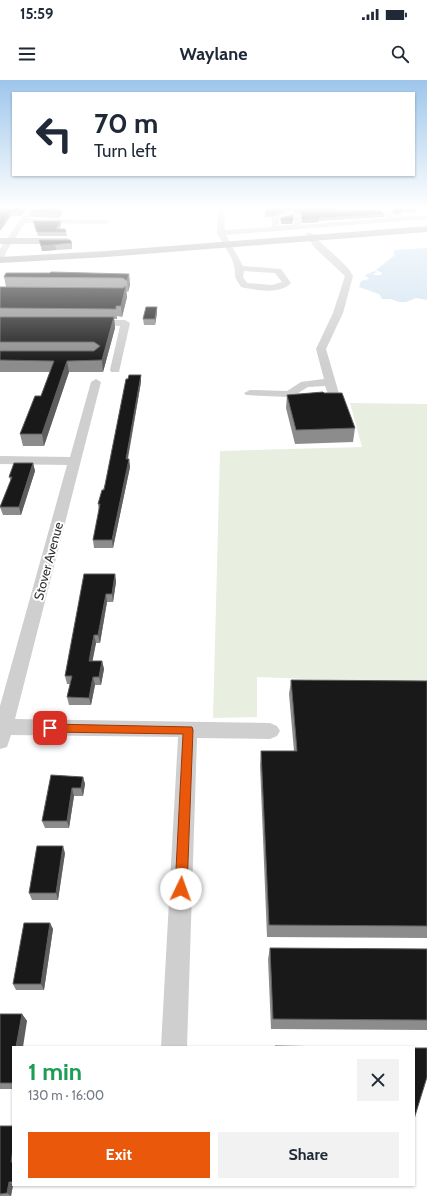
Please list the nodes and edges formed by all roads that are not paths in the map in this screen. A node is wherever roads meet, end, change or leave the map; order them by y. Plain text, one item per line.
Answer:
1 (235, 259) edge
2 (333, 259) edge
3 (240, 268) junction
4 (78, 323) edge
5 (115, 370) dead end
6 (96, 382) dead end
7 (329, 382) junction
8 (250, 393) dead end
9 (289, 394) junction
10 (0, 460) edge
11 (75, 461) junction
12 (5, 700) edge
13 (188, 730) junction
14 (270, 731) dead end
15 (2, 734) edge
16 (174, 1046) edge

1 - 3 street
2 - 7 street
3 - 3 street
4 - 5 street
6 - 11 street, Stover Avenue
7 - 9 street
7 - 9 street
8 - 9 street
10 - 11 street
11 - 12 street, Stover Avenue
12 - 15 street, Stover Avenue
13 - 14 street
13 - 15 street
13 - 16 street

